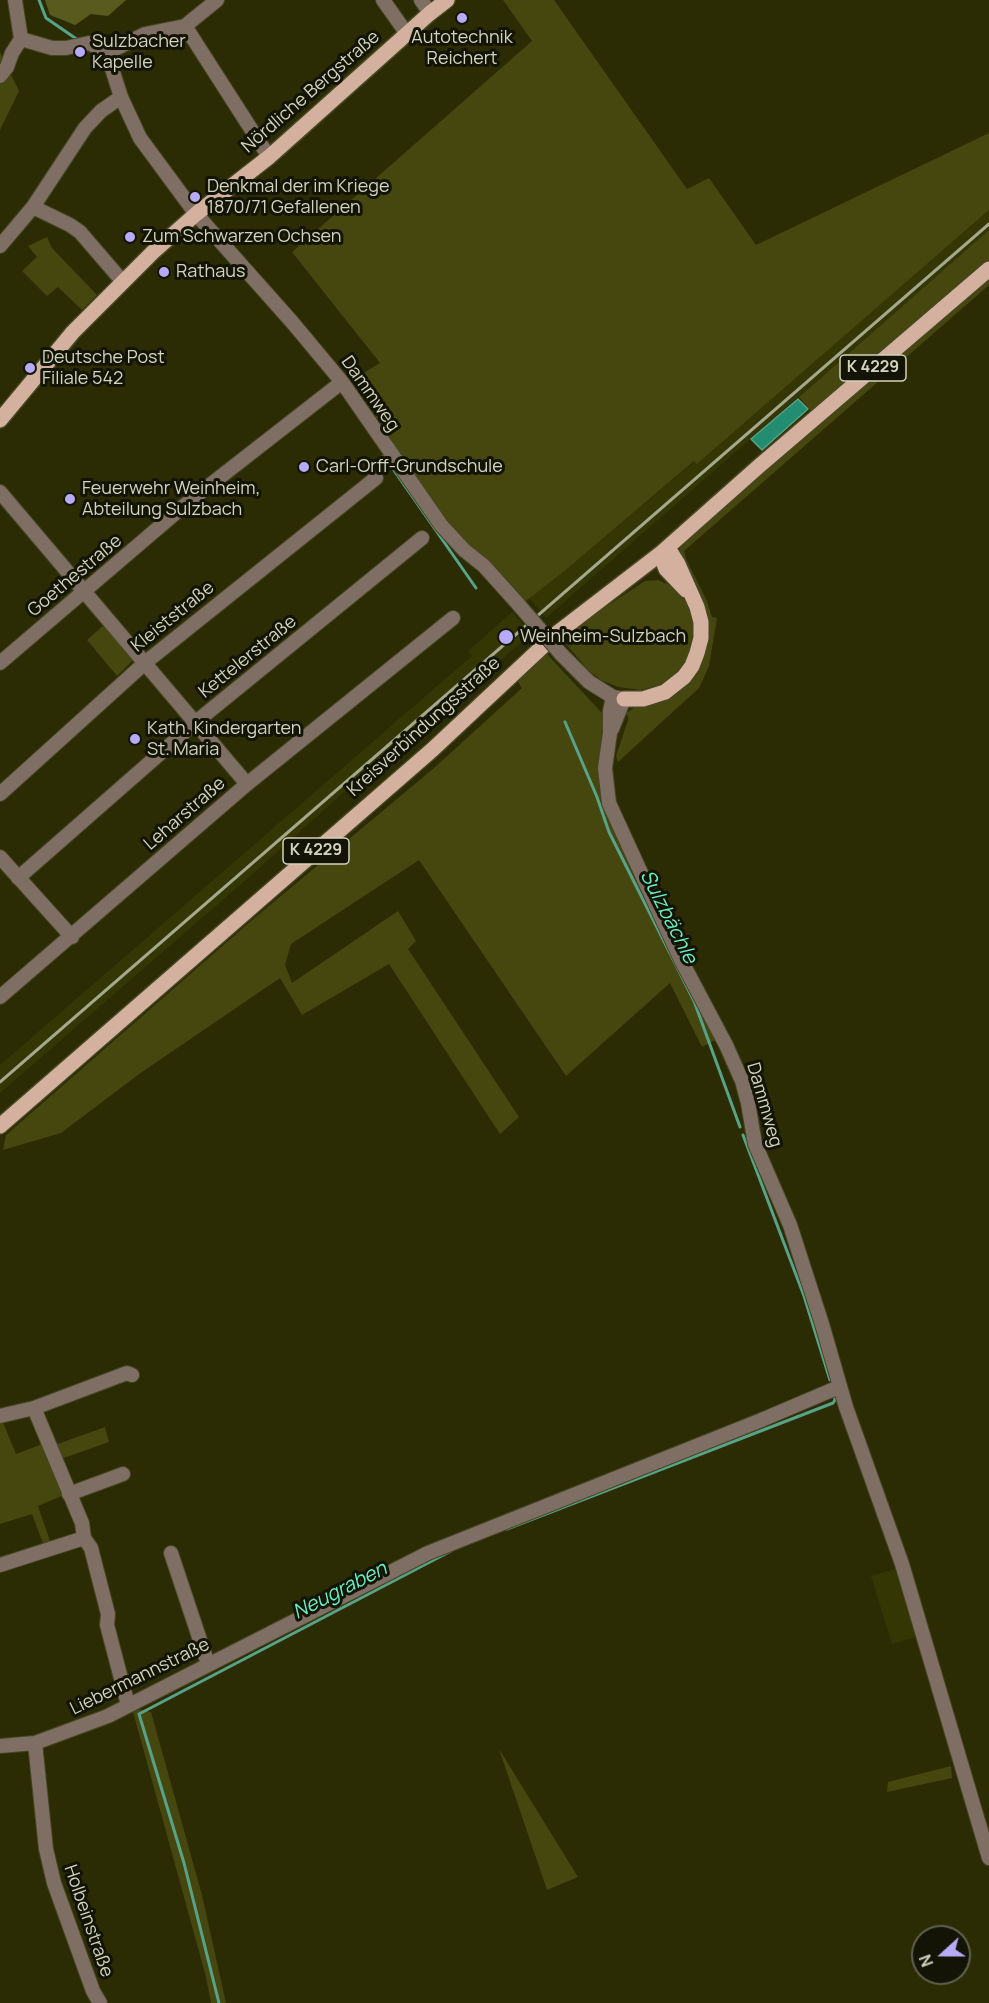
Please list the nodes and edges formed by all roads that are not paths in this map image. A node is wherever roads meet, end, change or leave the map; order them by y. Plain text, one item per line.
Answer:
1 (15, 0) edge
2 (217, 0) edge
3 (383, 0) edge
4 (421, 0) edge
5 (447, 0) edge
6 (430, 13) junction
7 (185, 26) junction
8 (406, 34) junction
9 (21, 39) junction
10 (107, 53) junction
11 (0, 76) edge
12 (120, 97) junction
13 (269, 157) junction
14 (33, 207) junction
15 (196, 214) junction
16 (0, 246) edge
17 (989, 269) edge
18 (123, 282) junction
19 (342, 382) junction
20 (0, 420) edge
21 (376, 478) dead end
22 (0, 492) edge
23 (422, 538) dead end
24 (664, 551) junction
25 (633, 576) junction
26 (672, 578) junction
27 (85, 592) junction
28 (692, 597) junction
29 (453, 618) dead end
30 (146, 662) junction
31 (0, 663) edge
32 (619, 698) junction
33 (196, 722) junction
34 (247, 784) junction
35 (0, 794) edge
36 (0, 857) edge
37 (18, 878) junction
38 (72, 937) junction
39 (0, 997) edge
40 (0, 1126) edge
41 (132, 1375) dead end
42 (839, 1387) junction
43 (34, 1408) junction
44 (0, 1416) edge
45 (123, 1474) dead end
46 (69, 1494) junction
47 (84, 1538) junction
48 (171, 1553) dead end
49 (0, 1565) edge
50 (208, 1664) junction
51 (128, 1705) junction
52 (35, 1743) junction
53 (0, 1746) edge
54 (989, 1857) edge
55 (100, 2003) edge

1 - 9 street
2 - 7 street
3 - 8 street
4 - 6 street
5 - 6 main road, Nördliche Bergstraße
6 - 8 main road, Nördliche Bergstraße
7 - 10 street
7 - 13 street
8 - 13 main road, Nördliche Bergstraße
9 - 10 street
9 - 11 street
10 - 12 street, Dammweg
12 - 14 street
12 - 15 street, Dammweg
13 - 15 main road, Nördliche Bergstraße
14 - 16 street
14 - 18 street
15 - 18 main road, Nördliche Bergstraße
15 - 19 street, Dammweg
17 - 24 main road, Kreisverbindungsstraße / K 4229
18 - 20 main road, Nördliche Bergstraße
19 - 27 street, Goethestraße
19 - 32 street, Dammweg, bridge
21 - 30 street, Kleiststraße
22 - 27 street
23 - 33 street, Kettelerstraße
24 - 25 main road, Kreisverbindungsstraße / K 4229
24 - 26 main road
24 - 28 main road
25 - 26 main road
25 - 40 main road, Kreisverbindungsstraße / K 4229
26 - 28 main road
27 - 30 street
27 - 31 street, Goethestraße
28 - 32 main road
29 - 34 street, Leharstraße
30 - 33 street
30 - 35 street, Kleiststraße
32 - 42 street, Dammweg
33 - 34 street
33 - 37 street, Kettelerstraße
34 - 38 street, Leharstraße
36 - 37 street
37 - 38 street
38 - 39 street, Leharstraße
41 - 43 street
42 - 50 street, Liebermannstraße
42 - 54 street, Dammweg
43 - 44 street
43 - 46 street
45 - 46 street
46 - 47 street
47 - 49 street
47 - 51 street
48 - 50 street
50 - 51 street, Liebermannstraße
51 - 52 street, Liebermannstraße
52 - 53 street, Liebermannstraße
52 - 55 street, Holbeinstraße

